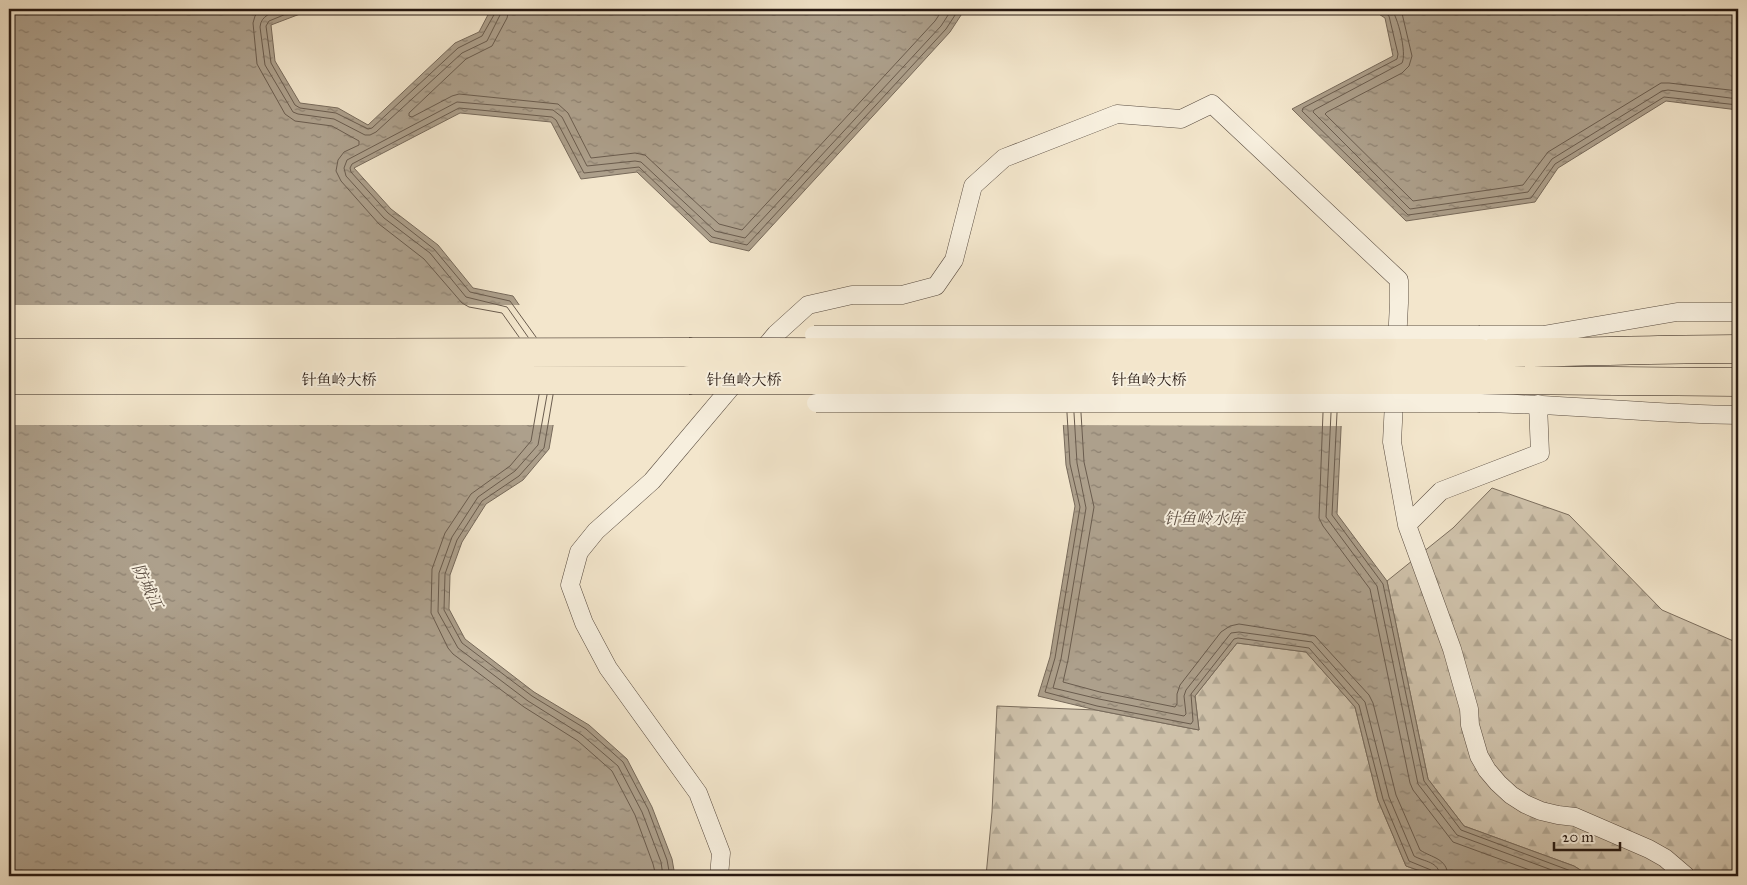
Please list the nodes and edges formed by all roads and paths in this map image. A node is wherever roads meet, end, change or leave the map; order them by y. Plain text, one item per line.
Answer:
1 (1738, 312) edge
2 (814, 334) dead end
3 (1480, 344) junction
4 (1738, 349) edge
5 (9, 353) edge
6 (9, 380) edge
7 (1738, 382) edge
8 (1480, 391) junction
9 (816, 403) dead end
10 (1538, 404) junction
11 (1738, 415) edge
12 (1407, 525) junction
13 (720, 876) edge
14 (1686, 876) edge

1 - 3 street
2 - 3 street, bridge
3 - 4 main road, 针鱼岭大桥
3 - 5 main road, 针鱼岭大桥, bridge
6 - 8 main road, 针鱼岭大桥, bridge
7 - 8 main road, 针鱼岭大桥
8 - 9 street, bridge
8 - 10 street
10 - 11 street
10 - 12 street
12 - 13 street
12 - 14 street

